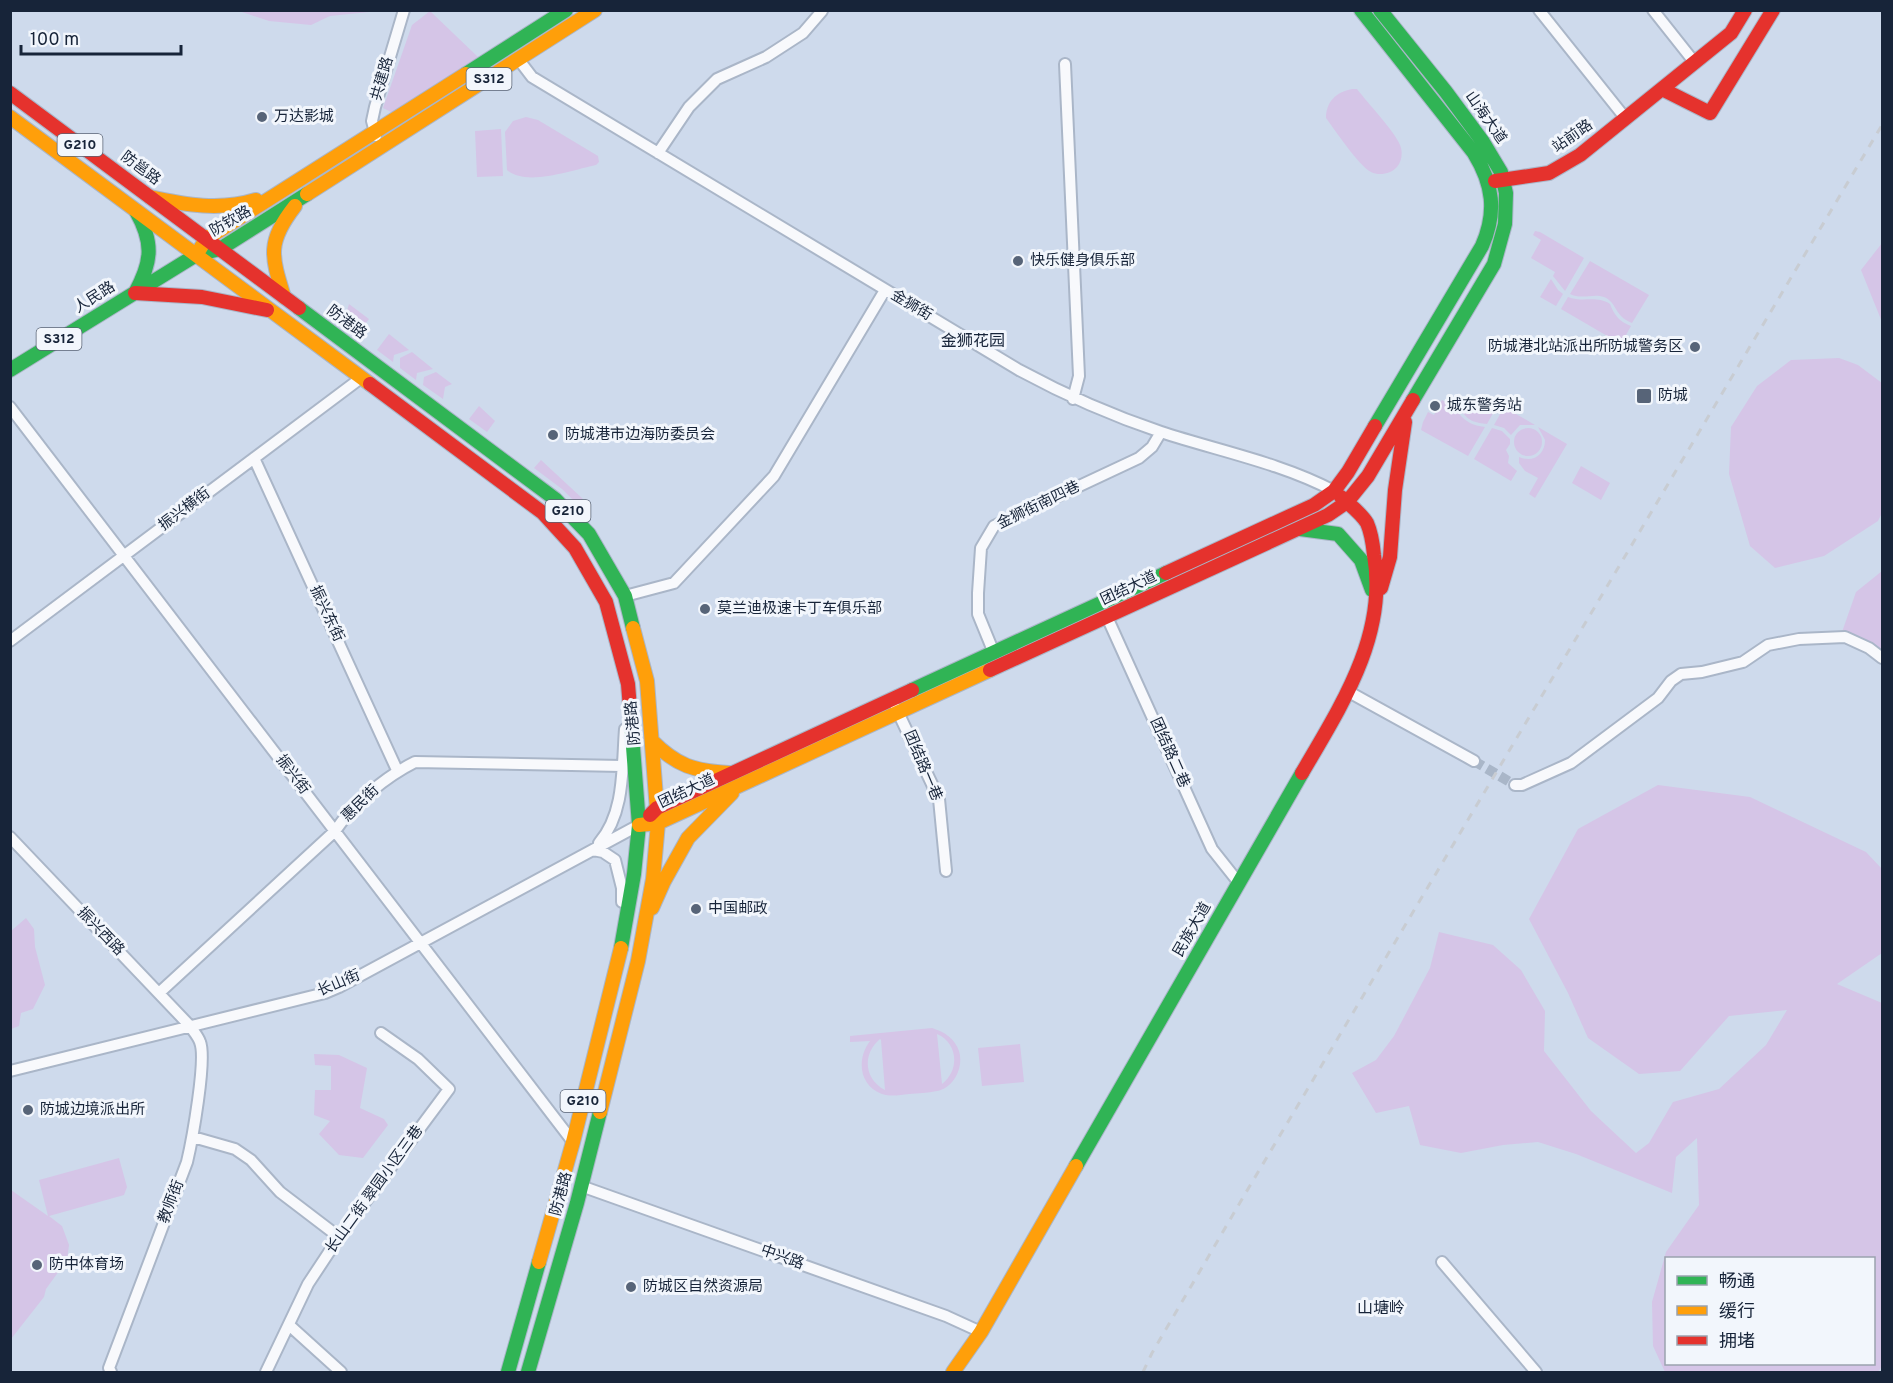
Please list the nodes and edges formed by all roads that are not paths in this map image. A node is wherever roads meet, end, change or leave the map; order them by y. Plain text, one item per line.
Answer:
1 (404, 10) edge
2 (566, 10) edge
3 (595, 10) edge
4 (1361, 10) edge
5 (1380, 10) edge
6 (1539, 10) edge
7 (1653, 10) edge
8 (1745, 10) edge
9 (1773, 10) edge
10 (822, 11) edge
11 (519, 60) junction
12 (1695, 63) junction
13 (1065, 64) dead end
14 (1662, 89) junction
15 (10, 93) edge
16 (10, 117) edge
17 (1626, 118) junction
18 (374, 133) junction
19 (383, 147) junction
20 (658, 153) junction
21 (1504, 180) junction
22 (1489, 182) junction
23 (291, 186) junction
24 (150, 197) junction
25 (301, 198) junction
26 (136, 211) junction
27 (207, 239) junction
28 (220, 249) junction
29 (1478, 254) joint
30 (196, 255) junction
31 (1494, 264) joint
32 (885, 290) junction
33 (134, 293) junction
34 (284, 297) junction
35 (272, 312) junction
36 (10, 370) edge
37 (361, 378) junction
38 (1073, 399) junction
39 (10, 407) edge
40 (1407, 411) junction
41 (1161, 432) junction
42 (254, 458) junction
43 (1334, 492) junction
44 (1347, 502) junction
45 (1298, 529) junction
46 (124, 556) junction
47 (625, 596) junction
48 (1377, 602) junction
49 (1107, 617) junction
50 (10, 641) edge
51 (994, 653) junction
52 (1882, 658) edge
53 (628, 684) junction
54 (1349, 692) junction
55 (892, 700) junction
56 (899, 713) junction
57 (652, 741) junction
58 (1474, 761) tunnel mouth
59 (622, 766) junction
60 (397, 770) junction
61 (732, 774) junction
62 (1515, 785) dead end
63 (738, 787) junction
64 (657, 808) junction
65 (658, 823) junction
66 (639, 825) junction
67 (335, 831) junction
68 (10, 837) edge
69 (593, 850) junction
70 (946, 871) dead end
71 (1239, 883) junction
72 (645, 924) junction
73 (623, 940) junction
74 (421, 943) junction
75 (159, 993) junction
76 (190, 1026) junction
77 (381, 1033) dead end
78 (10, 1071) edge
79 (193, 1137) junction
80 (573, 1142) junction
81 (581, 1186) junction
82 (339, 1237) junction
83 (1442, 1262) dead end
84 (289, 1325) junction
85 (981, 1332) junction
86 (111, 1372) edge
87 (266, 1372) edge
88 (341, 1372) edge
89 (508, 1372) edge
90 (528, 1372) edge
91 (953, 1372) edge
92 (1536, 1372) edge

1 - 18 street, 共建路
2 - 18 main road, 防钦路 / S312
3 - 11 main road, 防钦路 / S312
4 - 22 main road, 山海大道
5 - 21 main road, 山海大道
6 - 17 street
7 - 12 street
8 - 12 main road, 站前路
9 - 14 main road
10 - 20 street
11 - 19 main road, 防钦路 / S312
11 - 20 street, 金狮街
12 - 14 main road, 站前路
13 - 38 street
14 - 17 main road, 站前路
15 - 24 main road, 防邕路 / G210
16 - 26 main road, G210
17 - 21 main road, 站前路
18 - 19 street
18 - 23 main road, 防钦路 / S312
19 - 25 main road, 防钦路 / S312
20 - 32 street, 金狮街
21 - 22 main road, 站前路
21 - 31 main road, 山海大道
22 - 29 main road, 山海大道
23 - 24 main road
23 - 27 main road, 防钦路 / S312
24 - 27 main road, 防邕路 / G210
25 - 28 main road, 防钦路 / S312
25 - 34 main road
26 - 30 main road, G210
26 - 33 main road
27 - 28 main road, 防邕路 / G210
27 - 30 main road, 防钦路 / S312
28 - 30 main road, 防钦路 / S312
28 - 34 main road, 防港路 / G210
29 - 43 main road, 团结大道
30 - 33 main road, 人民路 / S312
30 - 35 main road, 防港路 / G210
31 - 40 main road, 团结大道
32 - 38 street, 金狮街
32 - 47 street
33 - 35 main road
33 - 36 main road, 人民路 / S312
34 - 47 main road, 防港路 / G210
35 - 37 main road, 防港路 / G210
37 - 42 street, 振兴横街
37 - 53 main road, 防港路 / G210
38 - 41 street, 金狮街
39 - 46 street, 振兴街
40 - 44 main road, 团结大道
40 - 48 main road
41 - 43 street, 金狮街
41 - 51 street, 金狮街南四巷
42 - 46 street, 振兴横街
42 - 60 street, 振兴东街
43 - 44 main road, 民族大道
43 - 51 main road, 团结大道
44 - 45 main road, 团结大道
44 - 48 main road, 民族大道
45 - 48 main road
45 - 49 main road, 团结大道
46 - 50 street, 振兴横街
46 - 67 street, 振兴街
47 - 57 main road, 防港路 / G210
48 - 54 main road, 民族大道
49 - 56 main road, 团结大道
49 - 71 street, 团结路二巷
51 - 55 main road, 团结大道
52 - 62 street
53 - 59 street
53 - 66 main road, 防港路 / G210
54 - 58 street
54 - 71 main road, 民族大道
55 - 56 street, 团结路一巷
55 - 61 main road, 团结大道
56 - 63 main road, 团结大道
56 - 70 street, 团结路一巷
57 - 61 main road
57 - 64 main road, 防港路 / G210
59 - 60 street, 惠民街
59 - 69 street
60 - 67 street, 惠民街
61 - 64 main road, 团结大道
63 - 65 main road, 团结大道
63 - 72 main road
64 - 65 main road, 防港路 / G210
64 - 66 main road, 团结大道
65 - 66 main road, 团结大道
65 - 72 main road, 防港路 / G210
66 - 69 street, 长山街
66 - 73 main road, 防港路 / G210
67 - 74 street, 振兴街
67 - 75 street, 惠民街
68 - 75 street, 振兴西路
69 - 73 street
69 - 74 street, 长山街
71 - 85 main road, 民族大道
72 - 81 main road, 防港路 / G210
73 - 80 main road, 防港路 / G210
74 - 76 street, 长山街
74 - 80 street, 振兴街
75 - 76 street, 振兴西路
76 - 78 street, 长山街
76 - 79 street, 教师街
77 - 82 street, 长山二街 翠园小区三巷
79 - 82 street
79 - 86 street, 教师街
80 - 89 main road, 防港路 / G210
81 - 85 street, 中兴路
81 - 90 main road, 防港路 / G210
82 - 84 street, 长山二街 翠园小区三巷
83 - 92 street
84 - 87 street, 长山二街 翠园小区三巷
84 - 88 street
85 - 91 main road, 民族大道

